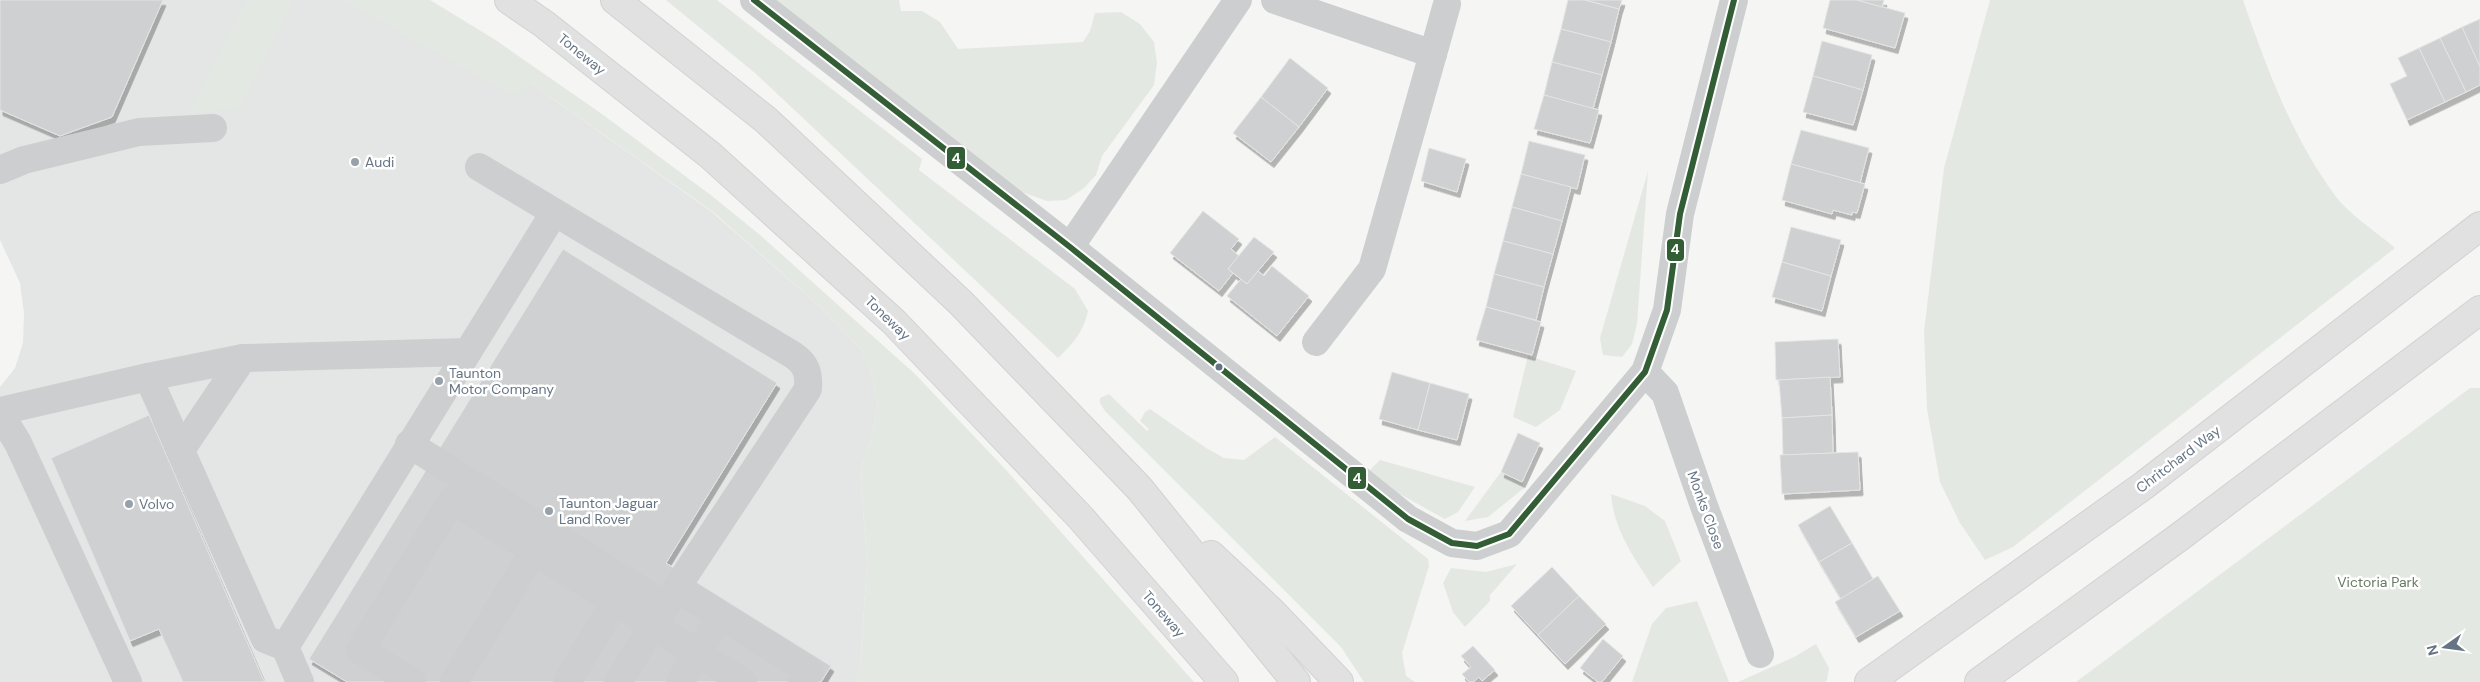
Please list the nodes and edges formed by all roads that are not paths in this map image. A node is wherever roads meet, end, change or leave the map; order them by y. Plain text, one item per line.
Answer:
1 (499, 0) edge
2 (509, 0) edge
3 (615, 0) edge
4 (754, 0) edge
5 (1238, 0) edge
6 (1275, 0) edge
7 (1734, 0) edge
8 (1447, 4) dead end
9 (544, 24) junction
10 (1433, 54) junction
11 (213, 128) dead end
12 (480, 167) dead end
13 (0, 170) edge
14 (554, 213) junction
15 (2480, 226) edge
16 (1070, 248) junction
17 (2480, 310) edge
18 (1316, 342) dead end
19 (467, 352) junction
20 (243, 358) junction
21 (1645, 372) junction
22 (148, 377) junction
23 (0, 412) edge
24 (409, 444) junction
25 (181, 450) junction
26 (1139, 488) junction
27 (534, 551) junction
28 (672, 597) junction
29 (616, 602) junction
30 (720, 616) dead end
31 (285, 647) junction
32 (1760, 654) dead end
33 (128, 682) edge
34 (300, 682) edge
35 (412, 682) edge
36 (454, 682) edge
37 (567, 682) edge
38 (618, 682) edge
39 (680, 682) edge
40 (744, 682) edge
41 (802, 682) edge
42 (1224, 682) edge
43 (1296, 682) edge
44 (1339, 682) edge
45 (1869, 682) edge
46 (1979, 682) edge

1 - 9 street
2 - 9 main road, Toneway
3 - 26 main road
4 - 16 street
5 - 16 street
6 - 10 street
7 - 21 street
8 - 10 street
9 - 42 main road, Toneway
10 - 18 street
11 - 13 street
12 - 14 street
14 - 19 street
14 - 28 street
15 - 45 main road, Chritchard Way
16 - 21 street
17 - 46 main road
19 - 20 street
19 - 24 street
20 - 22 street
20 - 25 street
21 - 32 street, Monks Close
22 - 23 street
22 - 25 street
23 - 33 street
24 - 28 street
24 - 31 street
25 - 31 street
26 - 43 main road
26 - 44 main road
27 - 29 street
27 - 35 street
27 - 36 street
28 - 38 street
28 - 41 street
29 - 37 street
29 - 40 street
30 - 39 street
31 - 34 street

